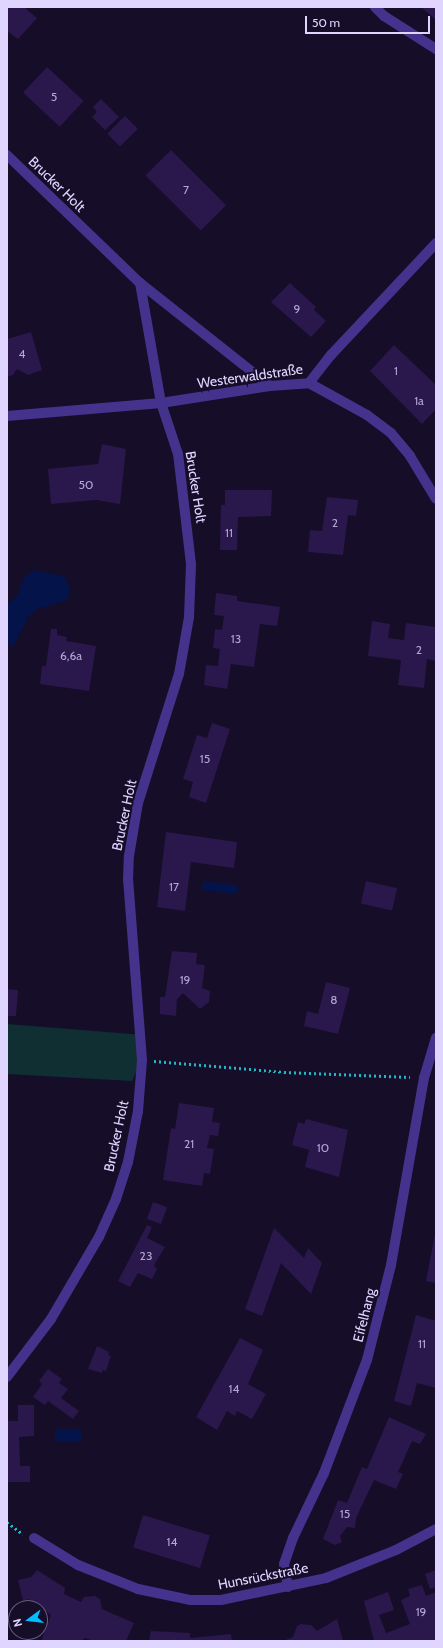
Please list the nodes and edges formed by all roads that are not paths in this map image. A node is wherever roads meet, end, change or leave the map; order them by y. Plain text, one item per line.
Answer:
1 (375, 7) edge
2 (436, 49) edge
3 (7, 155) edge
4 (436, 243) edge
5 (140, 283) junction
6 (309, 383) junction
7 (270, 386) junction
8 (161, 403) junction
9 (7, 416) edge
10 (436, 499) edge
11 (436, 1038) edge
12 (7, 1377) edge
13 (436, 1529) edge
14 (34, 1538) road end
15 (288, 1587) junction

1 - 2 street
3 - 5 street, Brucker Holt
4 - 6 street, Westerwaldstraße
5 - 7 street, Brucker Holt
5 - 8 street, Brucker Holt
6 - 7 street, Westerwaldstraße
6 - 10 street
7 - 8 street, Westerwaldstraße
8 - 9 street, Westerwaldstraße
8 - 12 street, Brucker Holt
11 - 15 street, Eifelhang
13 - 15 street, Hunsrückstraße
14 - 15 street, Hunsrückstraße

